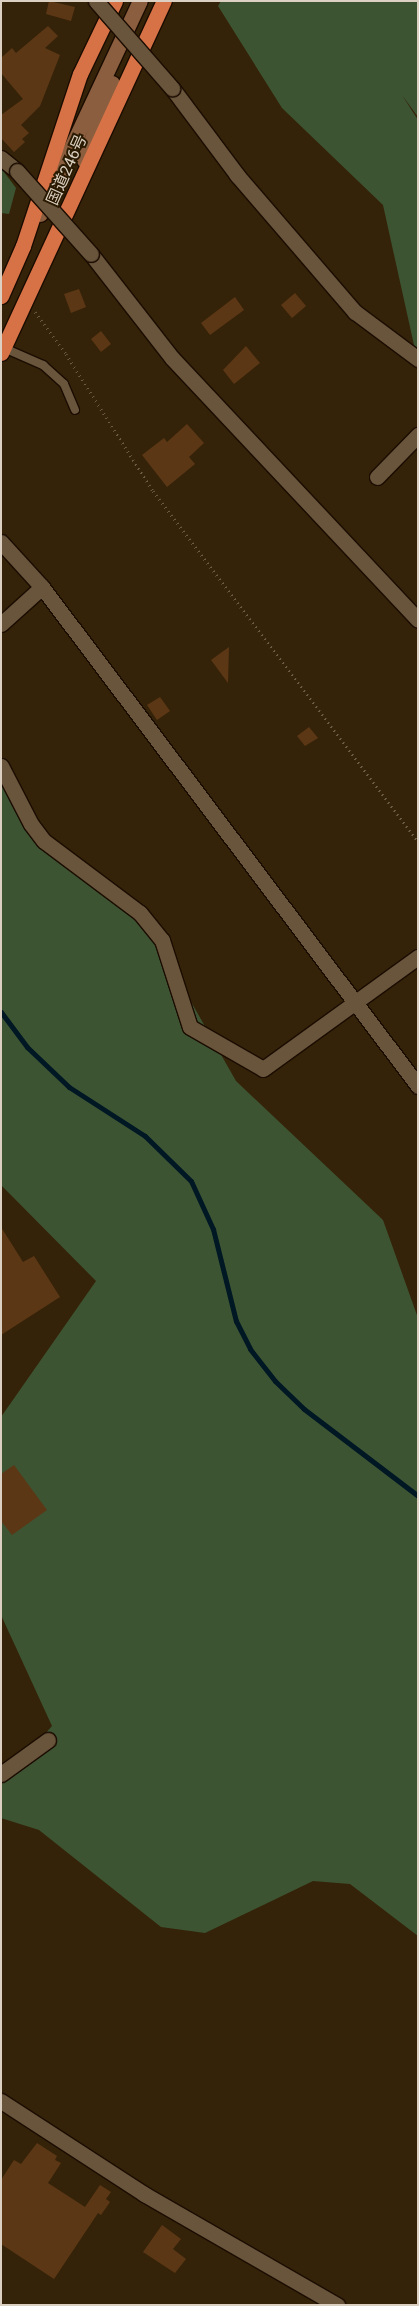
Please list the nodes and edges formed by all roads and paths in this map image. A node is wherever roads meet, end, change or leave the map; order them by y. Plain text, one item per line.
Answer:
1 (96, 1) edge
2 (115, 1) edge
3 (141, 1) edge
4 (164, 1) edge
5 (1, 158) edge
6 (53, 244) junction
7 (24, 246) junction
8 (1, 296) edge
9 (25, 298) junction
10 (2, 350) edge
11 (418, 359) edge
12 (75, 410) dead end
13 (418, 435) edge
14 (377, 477) dead end
15 (1, 542) edge
16 (42, 587) junction
17 (418, 620) edge
18 (1, 624) edge
19 (1, 766) edge
20 (418, 842) edge
21 (418, 957) edge
22 (357, 1003) junction
23 (418, 1086) edge
24 (48, 1740) dead end
25 (1, 1774) edge
26 (1, 2100) edge
27 (337, 2305) edge

1 - 11 street, bridge
2 - 7 highway, 国道246号
3 - 6 street
3 - 7 street
4 - 6 highway, 国道246号
5 - 17 street, bridge
6 - 9 highway, 国道246号
7 - 8 highway, 国道246号
9 - 10 highway, 国道246号
9 - 20 path
10 - 12 lane
13 - 14 street
15 - 16 street
16 - 18 street
16 - 22 street
19 - 22 street
21 - 22 street
22 - 23 street
24 - 25 street
26 - 27 street

